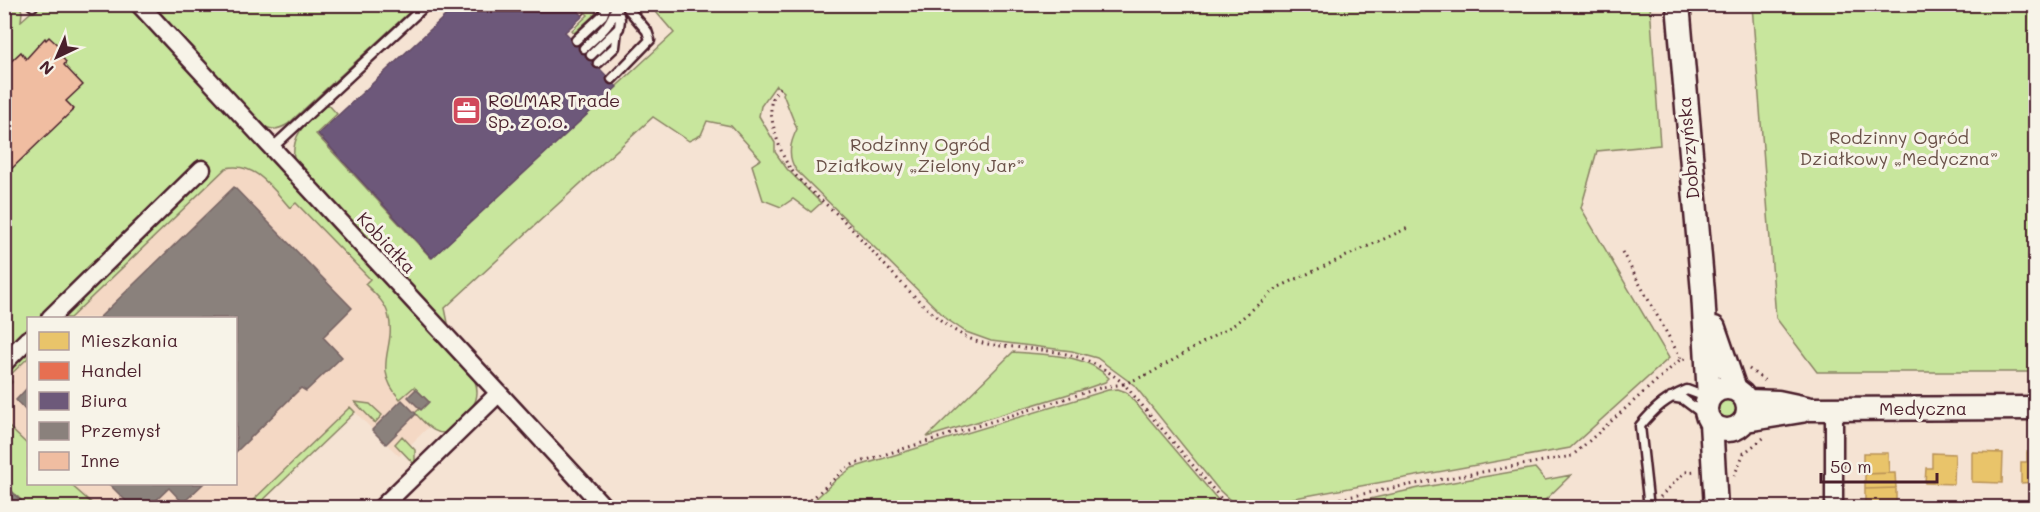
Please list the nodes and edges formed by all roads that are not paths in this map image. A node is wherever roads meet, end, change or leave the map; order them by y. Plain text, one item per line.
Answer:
1 (139, 4) edge
2 (427, 4) edge
3 (607, 4) edge
4 (624, 4) edge
5 (1678, 4) edge
6 (617, 30) junction
7 (576, 40) dead end
8 (584, 48) dead end
9 (591, 55) dead end
10 (598, 63) dead end
11 (612, 79) dead end
12 (272, 148) junction
13 (202, 169) dead end
14 (1703, 292) junction
15 (51, 317) edge
16 (27, 340) edge
17 (4, 363) edge
18 (499, 393) junction
19 (1671, 397) junction
20 (2036, 408) edge
21 (1741, 410) junction
22 (1834, 410) junction
23 (1709, 413) junction
24 (1722, 494) edge
25 (381, 507) edge
26 (604, 507) edge
27 (1649, 507) edge
28 (1834, 507) edge

1 - 12 street, Kobiałka
2 - 12 lane
3 - 7 lane
4 - 11 lane
5 - 14 main road, Dobrzyńska
6 - 8 lane
6 - 9 lane
6 - 10 lane
12 - 18 street, Kobiałka
13 - 15 street
14 - 21 main road, Dobrzyńska
14 - 23 main road, Dobrzyńska
16 - 17 street
18 - 25 street
18 - 26 street, Kobiałka
19 - 23 lane
19 - 23 lane
19 - 27 lane
20 - 22 main road, Medyczna
21 - 22 main road, Medyczna
21 - 23 main road
21 - 23 main road
21 - 24 main road
22 - 28 street
23 - 24 main road, Dobrzyńska

